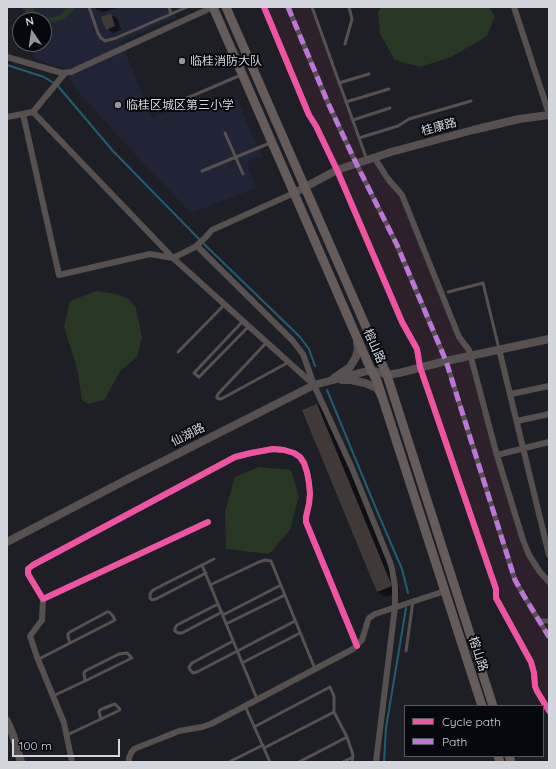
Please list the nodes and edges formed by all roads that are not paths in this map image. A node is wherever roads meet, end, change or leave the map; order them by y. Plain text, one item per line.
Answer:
1 (89, 7) edge
2 (169, 7) edge
3 (187, 7) edge
4 (213, 7) edge
5 (226, 7) edge
6 (264, 7) edge
7 (288, 7) edge
8 (312, 7) edge
9 (349, 7) edge
10 (514, 7) edge
11 (171, 14) junction
12 (345, 44) dead end
13 (7, 57) edge
14 (66, 73) junction
15 (242, 74) junction
16 (369, 74) dead end
17 (340, 83) junction
18 (389, 89) dead end
19 (471, 101) dead end
20 (346, 102) junction
21 (390, 108) dead end
22 (159, 110) dead end
23 (33, 112) junction
24 (23, 114) junction
25 (549, 114) edge
26 (7, 118) edge
27 (353, 120) junction
28 (225, 133) dead end
29 (359, 138) junction
30 (272, 142) junction
31 (236, 157) junction
32 (371, 159) junction
33 (356, 163) junction
34 (337, 170) junction
35 (202, 171) dead end
36 (243, 174) dead end
37 (305, 188) junction
38 (294, 193) junction
39 (197, 246) junction
40 (173, 258) junction
41 (448, 292) dead end
42 (225, 304) junction
43 (244, 321) junction
44 (249, 326) junction
45 (355, 333) junction
46 (549, 339) edge
47 (267, 342) junction
48 (500, 349) junction
49 (178, 352) dead end
50 (470, 355) junction
51 (381, 361) junction
52 (446, 361) junction
53 (289, 362) junction
54 (420, 367) junction
55 (371, 370) junction
56 (399, 373) junction
57 (387, 375) junction
58 (330, 381) junction
59 (314, 385) junction
60 (391, 386) junction
61 (549, 386) edge
62 (511, 394) junction
63 (382, 395) junction
64 (549, 414) edge
65 (517, 421) junction
66 (549, 442) edge
67 (523, 448) junction
68 (497, 455) junction
69 (208, 522) dead end
70 (7, 542) edge
71 (549, 555) edge
72 (214, 559) dead end
73 (202, 565) junction
74 (206, 573) junction
75 (549, 582) edge
76 (210, 585) junction
77 (281, 586) junction
78 (445, 592) junction
79 (285, 595) junction
80 (43, 599) junction
81 (413, 601) junction
82 (218, 604) junction
83 (395, 607) junction
84 (222, 614) junction
85 (296, 621) junction
86 (539, 621) junction
87 (549, 621) edge
88 (226, 624) junction
89 (300, 633) junction
90 (549, 637) edge
91 (233, 641) junction
92 (70, 643) junction
93 (357, 646) junction
94 (237, 651) junction
95 (406, 651) dead end
96 (38, 660) junction
97 (242, 663) junction
98 (315, 669) junction
99 (85, 681) junction
100 (54, 696) junction
101 (257, 699) junction
102 (482, 705) edge
103 (493, 705) edge
104 (245, 706) junction
105 (549, 711) edge
106 (334, 712) junction
107 (101, 719) junction
108 (7, 720) edge
109 (254, 727) junction
110 (67, 735) junction
111 (347, 737) junction
112 (263, 747) junction
113 (353, 757) junction
114 (21, 762) edge
115 (72, 762) edge
116 (128, 762) edge
117 (229, 762) edge
118 (270, 762) edge
119 (299, 762) edge
120 (343, 762) edge
121 (352, 762) edge
122 (376, 762) edge

1 - 11 lane
2 - 11 lane
3 - 11 lane
4 - 14 street
4 - 15 main road, 榕山路
5 - 37 main road, 榕山路
6 - 34 street
7 - 33 street
8 - 17 lane
9 - 12 lane
10 - 25 street
13 - 14 street
14 - 23 street
15 - 22 lane
15 - 30 main road, 榕山路
16 - 17 lane
17 - 20 lane
18 - 20 lane
19 - 29 lane
20 - 27 lane
21 - 27 lane
23 - 24 street
23 - 40 street
24 - 26 street
24 - 40 street
25 - 32 street, 桂康路
27 - 29 lane
28 - 31 lane
29 - 32 lane
30 - 31 lane
30 - 38 main road, 榕山路
31 - 35 lane
31 - 36 lane
32 - 33 street, 桂康路
32 - 50 street
33 - 34 street, 桂康路
33 - 52 street
34 - 37 street, 桂康路
34 - 54 street
37 - 38 street, 桂康路
37 - 51 main road, 榕山路
38 - 39 street
38 - 45 main road, 榕山路
39 - 40 street
39 - 59 street
40 - 42 street
41 - 48 lane
42 - 43 street
42 - 49 lane
43 - 44 street
43 - 44 lane
44 - 47 street
45 - 55 main road, 榕山路
45 - 58 street
46 - 48 street
47 - 53 street
47 - 53 lane
48 - 50 street
48 - 62 street
50 - 52 street
50 - 68 street
51 - 56 street
51 - 57 main road, 榕山路
52 - 54 street
52 - 86 street
53 - 59 street
54 - 56 street
54 - 105 street
55 - 57 street
55 - 58 street, 仙湖路
55 - 63 main road, 榕山路
56 - 57 street
56 - 60 street
57 - 60 main road, 榕山路
58 - 59 street, 仙湖路
58 - 63 street
59 - 70 street, 仙湖路
59 - 83 street
60 - 103 main road, 榕山路
61 - 62 street
62 - 65 street
63 - 78 main road, 榕山路
64 - 65 street
65 - 67 street
66 - 67 street
67 - 68 street
67 - 71 street
68 - 75 street
69 - 80 street
72 - 73 lane
73 - 74 lane
73 - 74 lane
74 - 76 lane
76 - 77 lane
76 - 82 lane
77 - 79 lane
77 - 84 lane
78 - 81 street
78 - 102 main road, 榕山路
79 - 85 lane
79 - 88 lane
80 - 93 street
80 - 96 street
81 - 83 street
81 - 95 lane
82 - 84 lane
82 - 84 lane
83 - 93 street
83 - 122 street
84 - 88 lane
85 - 89 lane
85 - 94 lane
86 - 87 street
86 - 90 street
88 - 91 lane
89 - 97 lane
89 - 98 lane
91 - 94 lane
91 - 94 lane
92 - 92 lane
92 - 96 lane
93 - 98 street
94 - 97 lane
96 - 100 street
97 - 101 lane
98 - 101 street
99 - 99 lane
99 - 100 lane
100 - 110 street
101 - 104 street
104 - 109 lane
104 - 116 street
106 - 109 lane
106 - 111 lane
106 - 112 lane
107 - 107 lane
107 - 110 lane
108 - 114 street
109 - 112 lane
110 - 115 street
111 - 113 lane
111 - 119 lane
112 - 117 lane
112 - 118 lane
113 - 120 lane
113 - 121 lane

